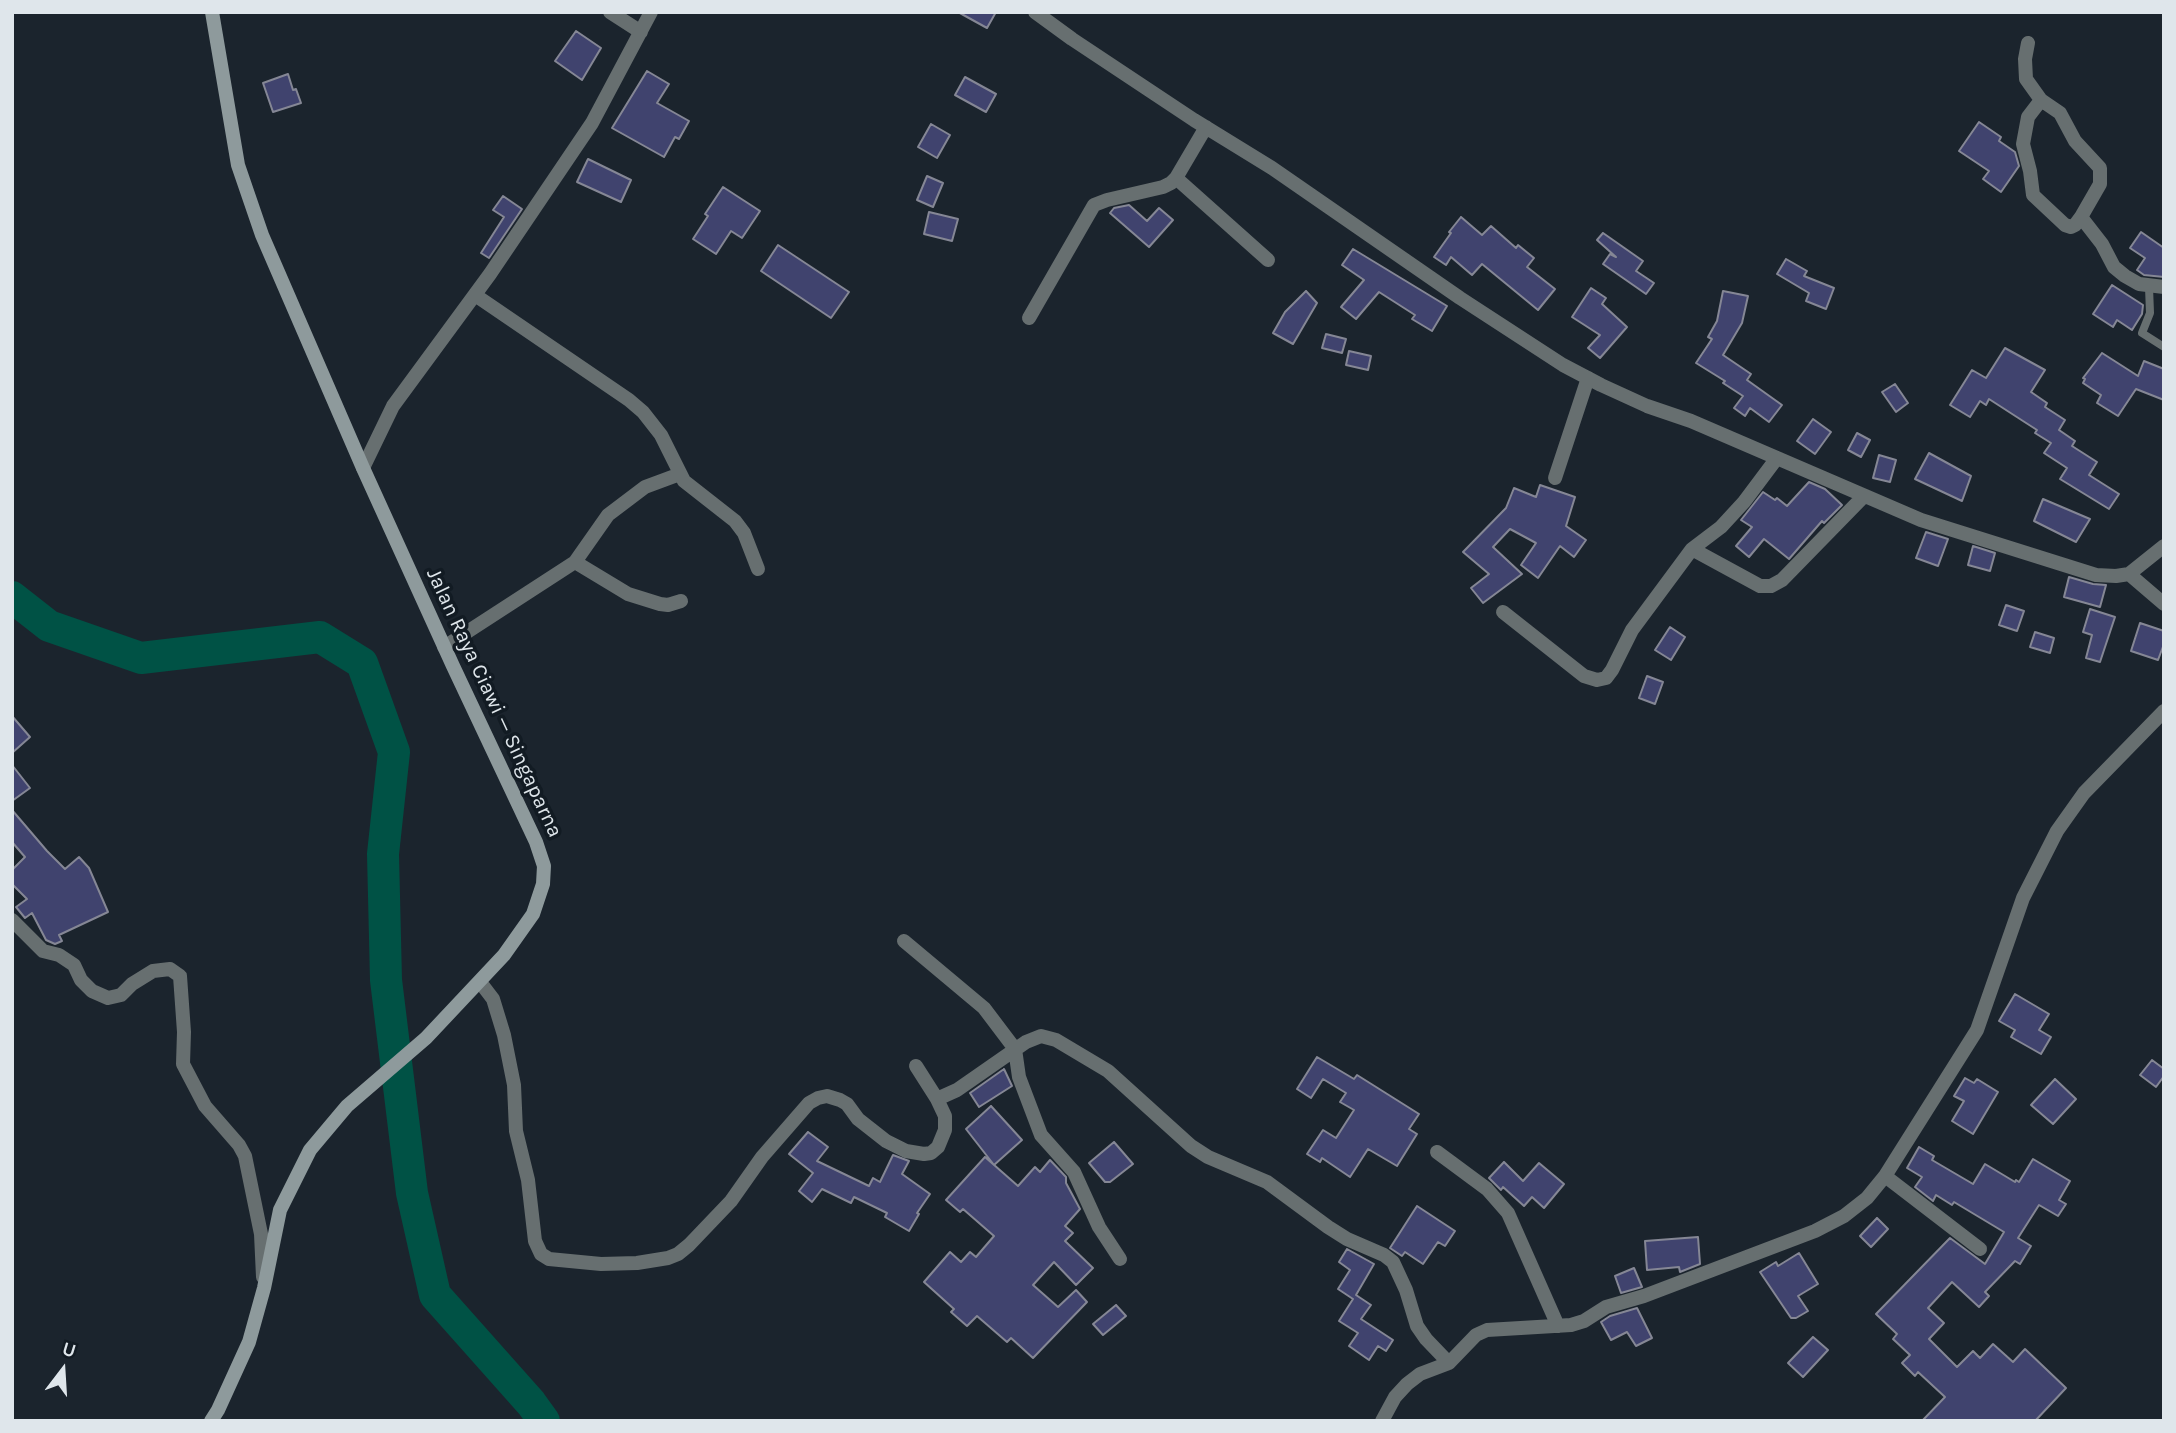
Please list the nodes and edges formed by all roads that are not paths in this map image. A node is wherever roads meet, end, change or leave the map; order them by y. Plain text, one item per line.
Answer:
1 (212, 12) edge
2 (611, 12) edge
3 (651, 12) edge
4 (1035, 12) edge
5 (641, 32) junction
6 (2028, 43) dead end
7 (2041, 100) junction
8 (1206, 127) junction
9 (1176, 178) junction
10 (2081, 218) junction
11 (1268, 260) dead end
12 (2148, 287) junction
13 (2164, 287) edge
14 (475, 295) junction
15 (1029, 318) dead end
16 (2164, 347) edge
17 (1588, 378) junction
18 (1777, 457) junction
19 (363, 468) junction
20 (680, 474) junction
21 (1555, 478) dead end
22 (1864, 496) junction
23 (2164, 546) edge
24 (1692, 549) junction
25 (575, 562) junction
26 (758, 569) dead end
27 (2129, 574) junction
28 (681, 601) dead end
29 (2164, 604) edge
30 (1503, 612) dead end
31 (444, 647) junction
32 (2164, 711) edge
33 (12, 920) edge
34 (904, 941) dead end
35 (480, 982) junction
36 (1016, 1049) junction
37 (916, 1066) dead end
38 (937, 1099) junction
39 (1437, 1152) dead end
40 (1885, 1176) junction
41 (1980, 1249) dead end
42 (1120, 1259) dead end
43 (264, 1288) junction
44 (1558, 1326) junction
45 (1449, 1363) junction
46 (211, 1421) edge
47 (1382, 1421) edge

1 - 19 main road, Jalan Raya Ciawi — Singaparna
2 - 5 street
3 - 5 street
4 - 8 street
5 - 14 street
6 - 7 street
7 - 10 street
7 - 10 street
8 - 9 street
8 - 17 street
9 - 11 street
9 - 15 street
10 - 12 street
12 - 13 street
12 - 16 lane
14 - 19 street
14 - 20 street
17 - 18 street
17 - 21 street
18 - 22 street
18 - 24 street
19 - 31 main road, Jalan Raya Ciawi — Singaparna
20 - 25 street
20 - 26 street
22 - 24 street
22 - 27 street
23 - 27 street
24 - 30 street
25 - 28 street
25 - 31 street
27 - 29 street
31 - 35 main road, Jalan Raya Ciawi — Singaparna
32 - 40 street
33 - 43 street
34 - 36 street
35 - 38 street
35 - 43 main road, Jalan Raya Ciawi — Singaparna
36 - 38 street
36 - 42 street
36 - 45 street
37 - 38 street
39 - 44 street
40 - 41 street
40 - 44 street
43 - 46 main road, Jalan Raya Ciawi — Singaparna
44 - 45 street
45 - 47 street

